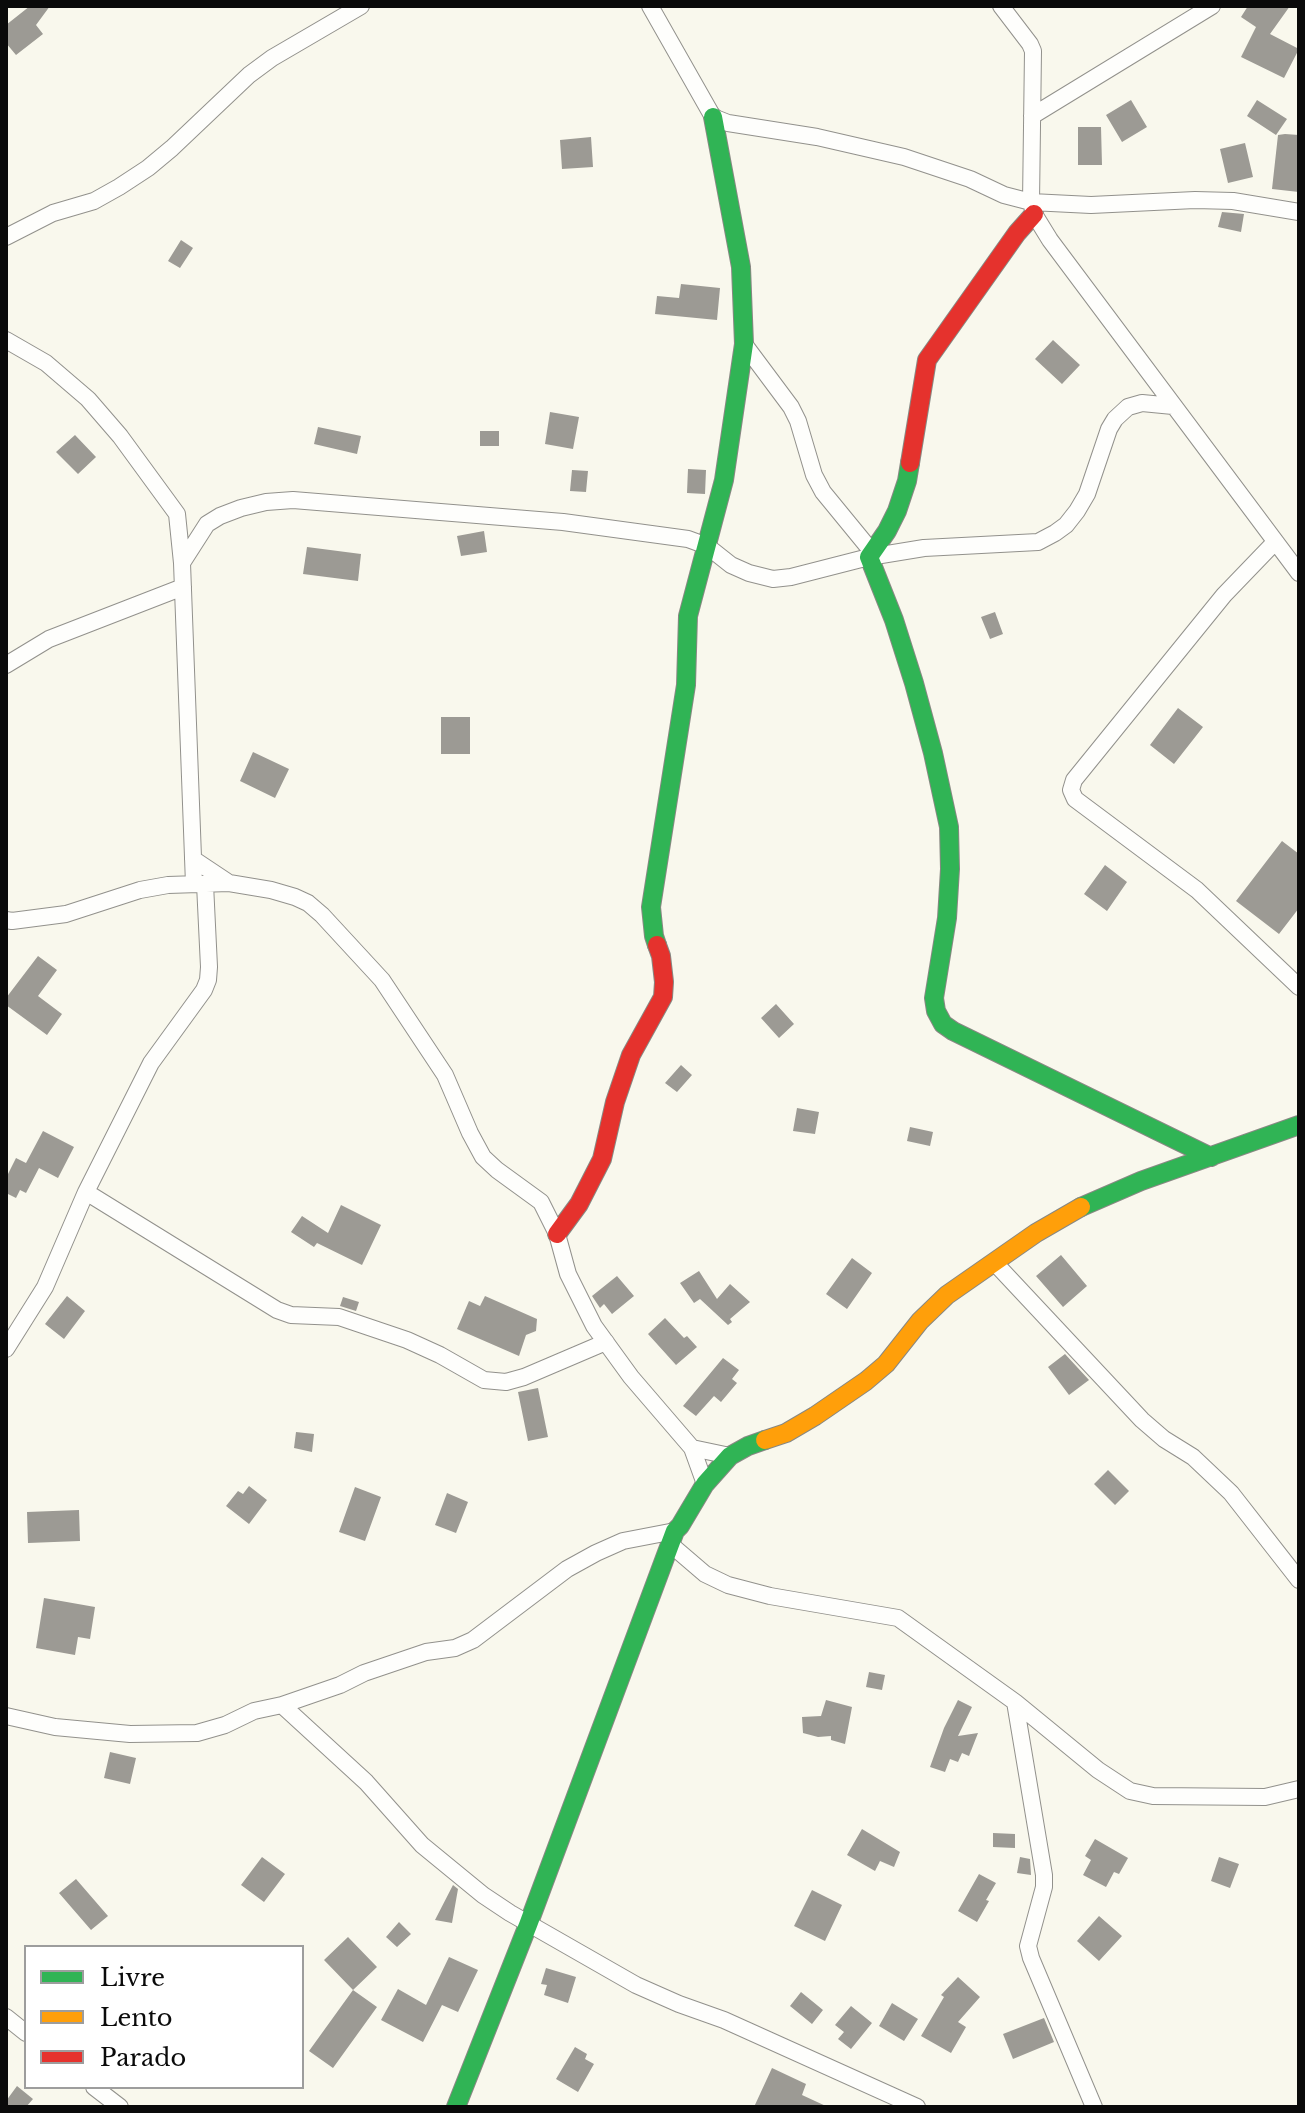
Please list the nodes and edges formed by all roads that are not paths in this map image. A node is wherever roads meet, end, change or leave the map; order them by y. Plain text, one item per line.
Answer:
1 (361, 6) edge
2 (650, 6) edge
3 (1001, 6) edge
4 (1212, 6) edge
5 (1032, 116) junction
6 (713, 117) junction
7 (1033, 208) junction
8 (1299, 212) edge
9 (6, 237) edge
10 (6, 340) edge
11 (744, 344) junction
12 (1153, 379) junction
13 (1142, 403) junction
14 (1173, 406) junction
15 (177, 514) junction
16 (207, 524) junction
17 (1275, 542) junction
18 (707, 546) junction
19 (871, 555) junction
20 (182, 563) junction
21 (1299, 573) edge
22 (183, 587) junction
23 (6, 665) edge
24 (193, 859) junction
25 (229, 883) junction
26 (205, 884) junction
27 (6, 920) edge
28 (1299, 987) edge
29 (1299, 1125) edge
30 (1211, 1157) junction
31 (86, 1192) junction
32 (557, 1234) junction
33 (994, 1262) junction
34 (606, 1342) junction
35 (6, 1349) edge
36 (692, 1448) junction
37 (730, 1456) junction
38 (705, 1484) junction
39 (672, 1538) junction
40 (1299, 1580) edge
41 (1015, 1702) junction
42 (282, 1705) junction
43 (6, 1716) edge
44 (1299, 1789) edge
45 (528, 1925) junction
46 (6, 2017) edge
47 (24, 2031) edge
48 (97, 2089) edge
49 (120, 2107) edge
50 (456, 2107) edge
51 (917, 2107) edge
52 (1094, 2107) edge

1 - 9 street
2 - 6 street
3 - 5 street
4 - 5 street
5 - 7 street
6 - 7 street
6 - 11 street
7 - 8 street
7 - 12 street
7 - 19 street
10 - 15 street
11 - 18 street
11 - 19 street
12 - 13 street
12 - 14 street
13 - 14 street
13 - 19 street
14 - 17 street
15 - 16 street
15 - 20 street
16 - 18 street
16 - 20 street
17 - 21 street
17 - 28 street
18 - 19 street
18 - 32 street
19 - 30 street
20 - 22 street
22 - 23 street
22 - 24 street
24 - 25 street
24 - 26 street
25 - 26 street
25 - 32 street
26 - 27 street
26 - 31 street
29 - 30 street
30 - 33 street
31 - 34 street
31 - 35 street
32 - 34 street
33 - 37 street
33 - 40 street
34 - 36 street
36 - 37 street
36 - 38 street
37 - 38 street
38 - 39 street
39 - 41 street
39 - 42 street
39 - 45 street
41 - 44 street
41 - 52 street
42 - 43 street
42 - 45 street
45 - 50 street
45 - 51 street
46 - 47 street
48 - 49 street

